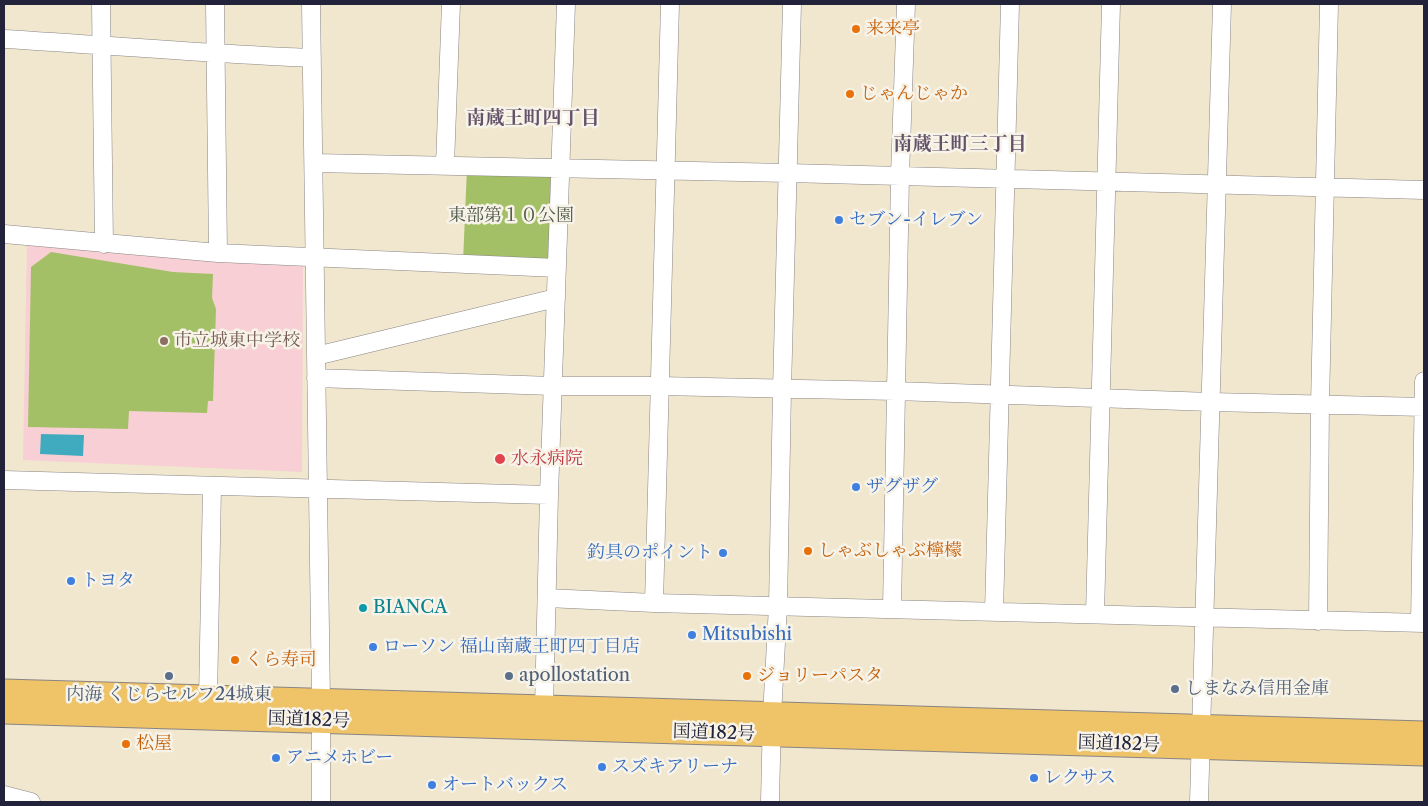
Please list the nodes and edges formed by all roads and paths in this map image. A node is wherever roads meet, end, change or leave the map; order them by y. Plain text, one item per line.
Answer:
1 (101, 4) edge
2 (215, 4) edge
3 (311, 4) edge
4 (451, 4) edge
5 (566, 4) edge
6 (670, 4) edge
7 (792, 4) edge
8 (906, 4) edge
9 (1010, 4) edge
10 (1111, 4) edge
11 (1222, 4) edge
12 (1329, 4) edge
13 (4, 39) edge
14 (102, 45) junction
15 (216, 54) junction
16 (312, 58) junction
17 (314, 163) junction
18 (445, 165) junction
19 (560, 168) junction
20 (665, 170) junction
21 (788, 173) junction
22 (900, 176) junction
23 (1006, 178) junction
24 (1108, 182) junction
25 (1218, 186) junction
26 (1324, 188) junction
27 (1424, 190) edge
28 (4, 234) edge
29 (104, 244) junction
30 (218, 253) junction
31 (315, 258) junction
32 (557, 268) junction
33 (556, 298) junction
34 (316, 356) junction
35 (316, 378) junction
36 (1424, 382) edge
37 (553, 386) junction
38 (659, 386) junction
39 (782, 390) junction
40 (896, 391) junction
41 (1000, 396) junction
42 (1100, 399) junction
43 (1211, 402) junction
44 (1320, 405) junction
45 (1424, 407) edge
46 (4, 480) edge
47 (212, 487) junction
48 (318, 490) junction
49 (549, 495) junction
50 (547, 598) junction
51 (654, 603) junction
52 (778, 606) junction
53 (892, 609) junction
54 (994, 612) junction
55 (1095, 614) junction
56 (1205, 618) junction
57 (1318, 621) junction
58 (1422, 623) edge
59 (4, 692) edge
60 (208, 699) junction
61 (544, 708) junction
62 (4, 711) edge
63 (321, 711) junction
64 (772, 725) junction
65 (1424, 734) edge
66 (1202, 737) junction
67 (1424, 753) edge
68 (4, 796) edge
69 (31, 802) edge
70 (321, 802) edge
71 (770, 802) edge
72 (1199, 802) edge

1 - 14 street
2 - 15 street
3 - 16 street
4 - 18 street
5 - 19 street
6 - 20 street
7 - 21 street
8 - 22 street
9 - 23 street
10 - 24 street
11 - 25 street
12 - 26 street
13 - 14 street
14 - 15 street
14 - 29 street
15 - 16 street
15 - 30 street
16 - 17 street
17 - 18 street
17 - 31 street
18 - 19 street
19 - 20 street
19 - 32 street
20 - 21 street
20 - 38 street
21 - 22 street
21 - 39 street
22 - 23 street
22 - 40 street
23 - 24 street
23 - 41 street
24 - 25 street
24 - 42 street
25 - 26 street
25 - 43 street
26 - 27 street
26 - 44 street
28 - 29 street
29 - 30 street
30 - 31 street
31 - 32 street
31 - 34 street
32 - 33 street
33 - 34 street
33 - 37 street
34 - 35 street
35 - 37 street
35 - 48 street
36 - 45 street
37 - 38 street
37 - 49 street
38 - 39 street
38 - 51 street
39 - 40 street
39 - 52 street
40 - 41 street
40 - 53 street
41 - 42 street
41 - 54 street
42 - 43 street
42 - 55 street
43 - 44 street
43 - 56 street
44 - 45 street
44 - 57 street
45 - 58 street
46 - 47 street
47 - 48 street
47 - 60 street
48 - 49 street
48 - 63 street
49 - 50 street
50 - 51 street
50 - 61 street
51 - 52 street
52 - 53 street
52 - 64 street
53 - 54 street
54 - 55 street
55 - 56 street
56 - 57 street
56 - 66 street
57 - 58 street
59 - 60 highway, 国道182号
60 - 63 highway, 国道182号
61 - 63 highway, 国道182号
61 - 64 highway, 国道182号
62 - 63 highway, 国道182号
63 - 64 highway, 国道182号
63 - 70 street
64 - 66 highway, 国道182号
64 - 71 street
65 - 66 highway, 国道182号
66 - 67 highway, 国道182号
66 - 72 street
68 - 69 street

